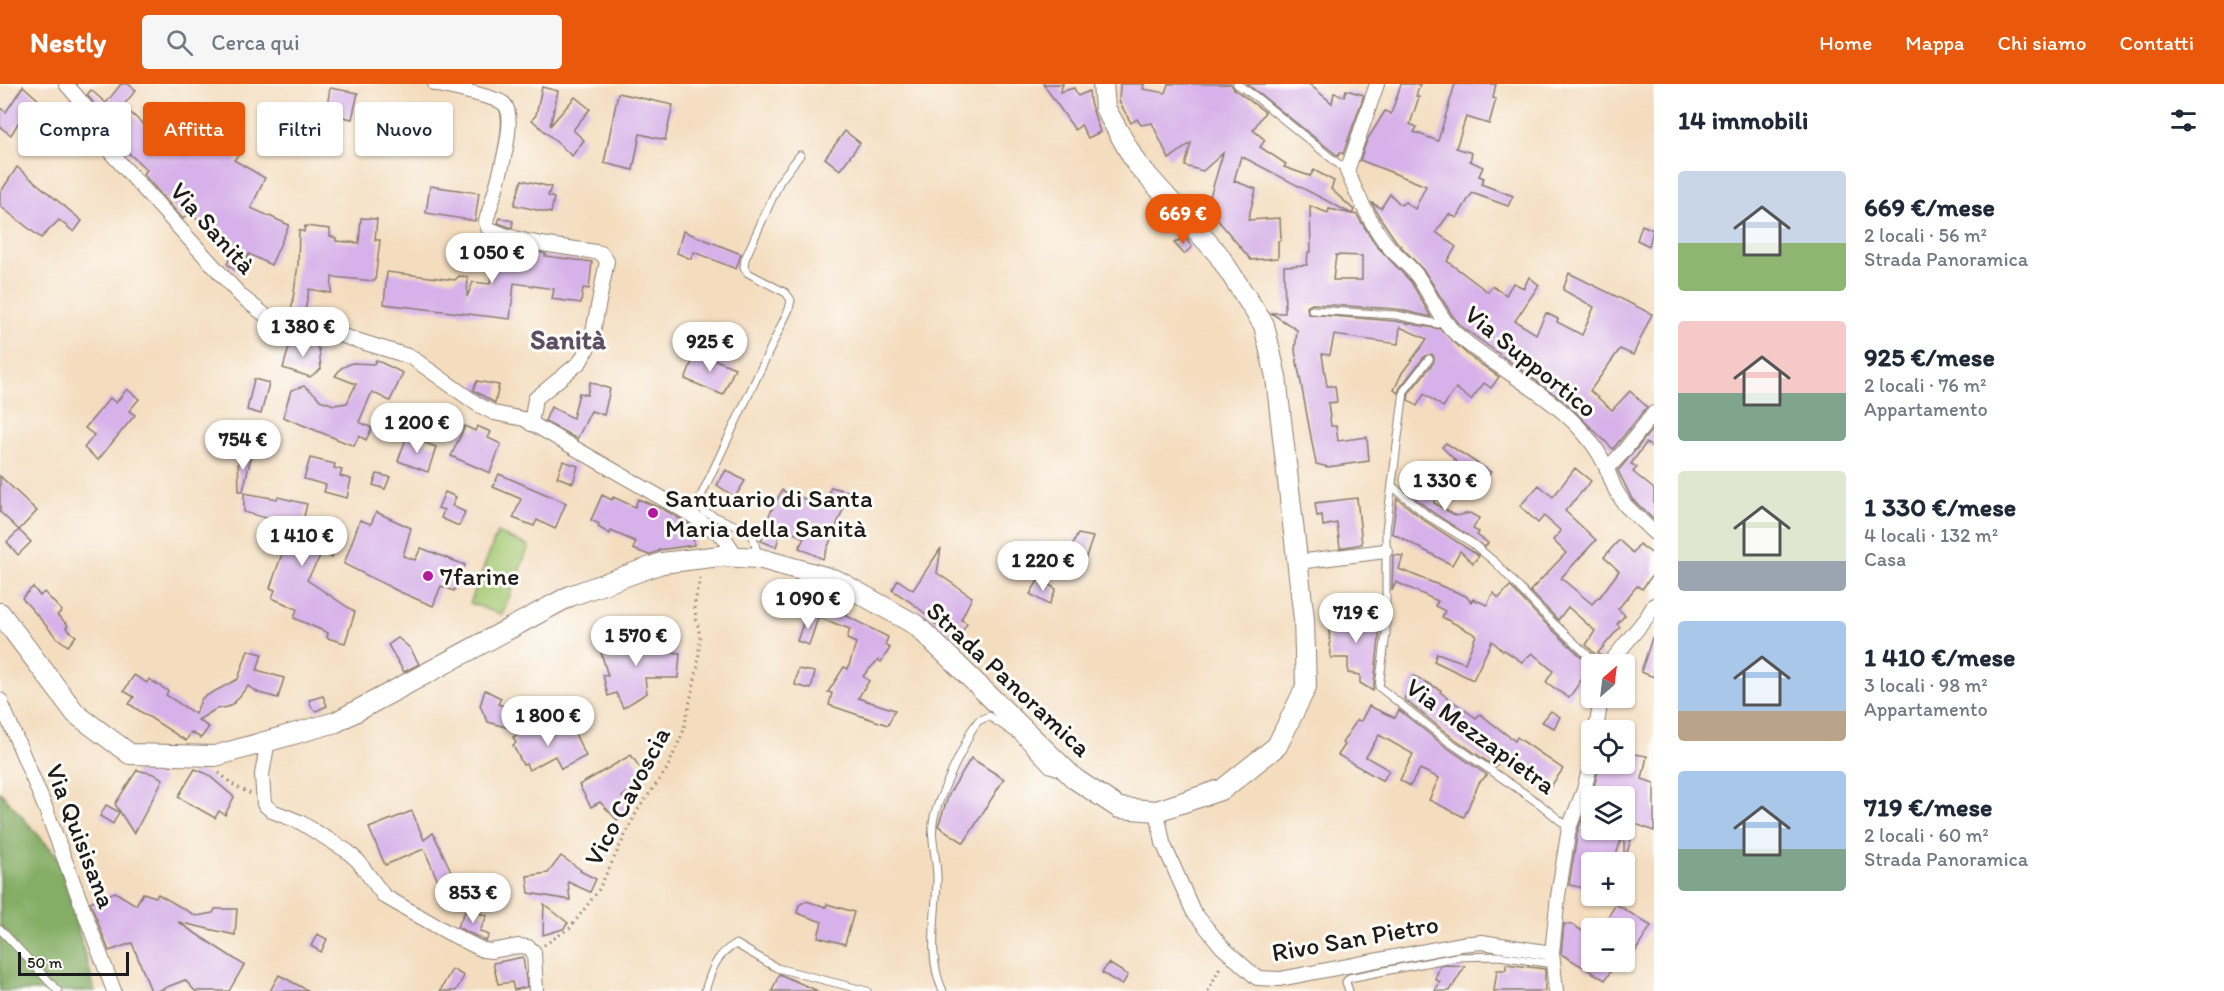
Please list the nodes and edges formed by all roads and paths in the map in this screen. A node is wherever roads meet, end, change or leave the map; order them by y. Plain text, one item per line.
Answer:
1 (66, 84) edge
2 (435, 84) edge
3 (1103, 84) edge
4 (1237, 84) edge
5 (1377, 84) edge
6 (800, 155) dead end
7 (1347, 171) junction
8 (1312, 310) dead end
9 (1444, 322) junction
10 (1429, 359) dead end
11 (1654, 413) edge
12 (531, 424) junction
13 (1607, 469) junction
14 (1392, 486) junction
15 (1654, 532) edge
16 (1385, 551) junction
17 (737, 557) junction
18 (704, 558) junction
19 (758, 558) junction
20 (1298, 562) junction
21 (1654, 605) edge
22 (0, 613) edge
23 (1586, 654) edge
24 (1617, 654) edge
25 (0, 700) edge
26 (268, 740) junction
27 (214, 769) dead end
28 (1588, 774) edge
29 (1074, 777) junction
30 (263, 801) junction
31 (1157, 811) junction
32 (1569, 828) junction
33 (0, 929) edge
34 (531, 950) junction
35 (1228, 952) junction
36 (1553, 958) junction
37 (57, 991) edge
38 (114, 991) edge
39 (536, 991) edge
40 (705, 991) edge
41 (867, 991) edge
42 (943, 991) edge
43 (1208, 991) edge
44 (1349, 991) edge
45 (1557, 991) edge

1 - 12 street, Via Sanità
2 - 12 street
3 - 20 main road, Strada Panoramica
4 - 7 lane
5 - 7 street
6 - 19 lane
7 - 9 street, Via Supportico
8 - 9 lane
9 - 13 street, Via Supportico
10 - 14 lane, Via Mezzapietra
11 - 13 street
12 - 17 street, Via Sanità
13 - 15 street, Via Supportico
14 - 16 lane, Via Mezzapietra
14 - 23 lane
16 - 20 street
16 - 32 lane, Via Mezzapietra
17 - 18 main road, Strada Panoramica
17 - 19 main road, Strada Panoramica
18 - 26 main road, Strada Panoramica
18 - 34 path, Vico Cavoscia
19 - 29 main road, Strada Panoramica
20 - 31 main road, Strada Panoramica
21 - 24 street
22 - 26 main road, Strada Panoramica
25 - 38 street, Via Quisisana
26 - 30 street
27 - 30 path
28 - 32 street
29 - 31 main road, Strada Panoramica
29 - 42 lane
30 - 34 street
31 - 35 street, Rivo San Pietro
32 - 36 street
33 - 37 lane
34 - 39 street
35 - 36 street, Rivo San Pietro
35 - 43 path
36 - 44 lane
36 - 45 street
40 - 41 lane

